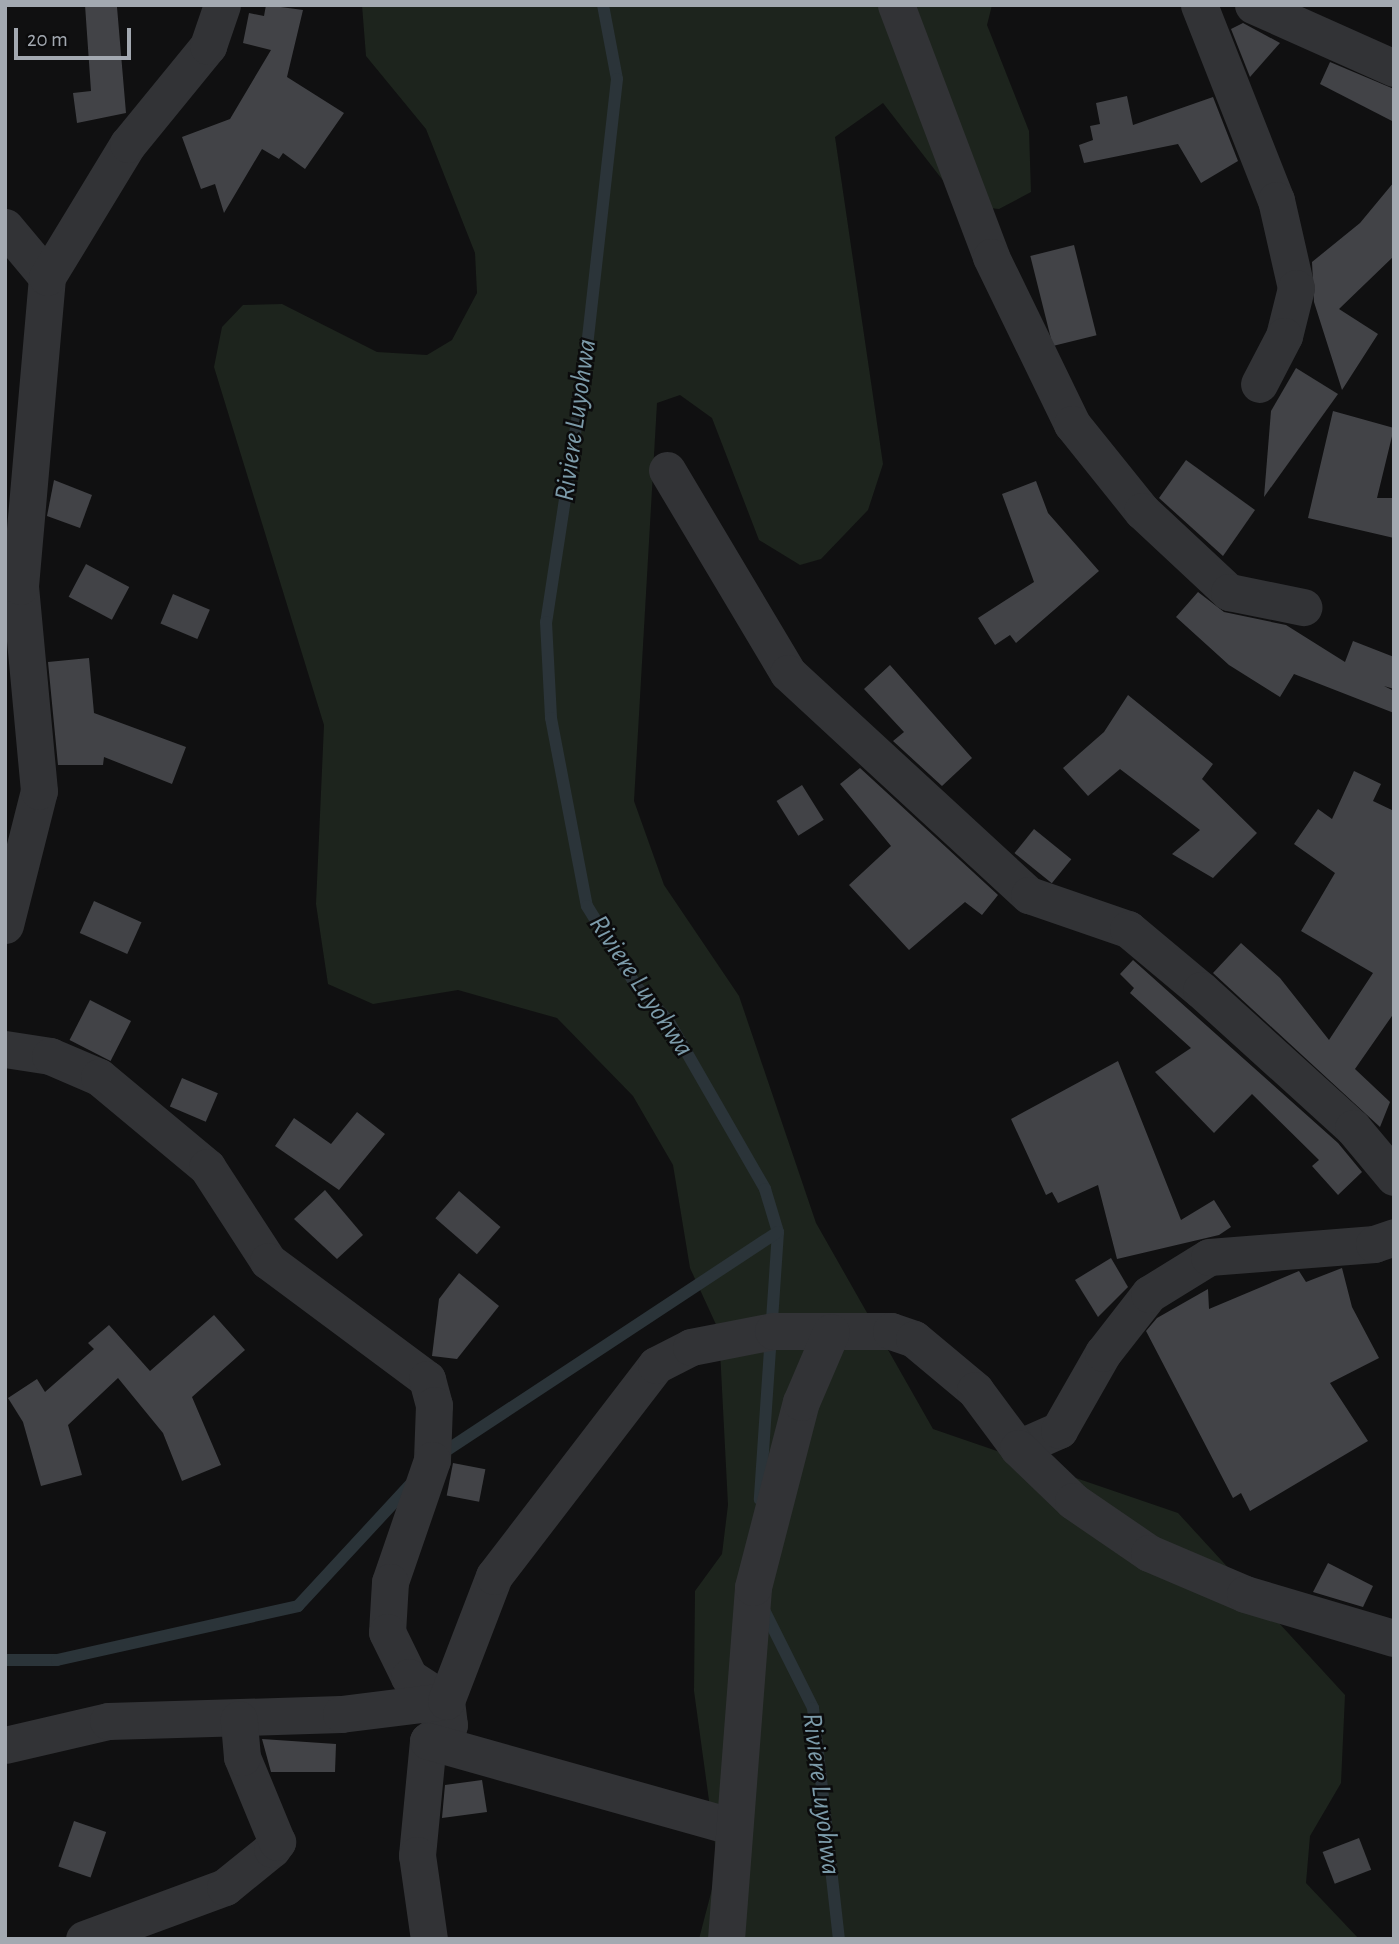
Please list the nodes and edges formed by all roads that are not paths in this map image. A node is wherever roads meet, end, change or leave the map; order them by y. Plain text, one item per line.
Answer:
1 (222, 5) edge
2 (896, 5) edge
3 (1199, 5) edge
4 (1253, 5) edge
5 (1394, 68) edge
6 (5, 227) edge
7 (47, 276) junction
8 (1259, 384) dead end
9 (16, 449) edge
10 (667, 470) dead end
11 (1303, 607) dead end
12 (5, 925) edge
13 (5, 1049) edge
14 (1394, 1177) edge
15 (1394, 1237) edge
16 (831, 1332) junction
17 (1018, 1448) junction
18 (1394, 1638) edge
19 (446, 1701) junction
20 (239, 1719) junction
21 (428, 1741) junction
22 (5, 1745) edge
23 (734, 1827) junction
24 (84, 1939) edge
25 (429, 1939) edge
26 (726, 1939) edge

1 - 7 street
2 - 11 street
3 - 8 street
4 - 5 street
6 - 7 street
7 - 9 street
9 - 12 street
10 - 14 street
13 - 19 street
15 - 17 street
16 - 17 street
16 - 19 street
16 - 23 street
17 - 18 street
19 - 20 street
19 - 21 street
20 - 22 street
20 - 24 street
21 - 23 street
21 - 25 street
23 - 26 street

